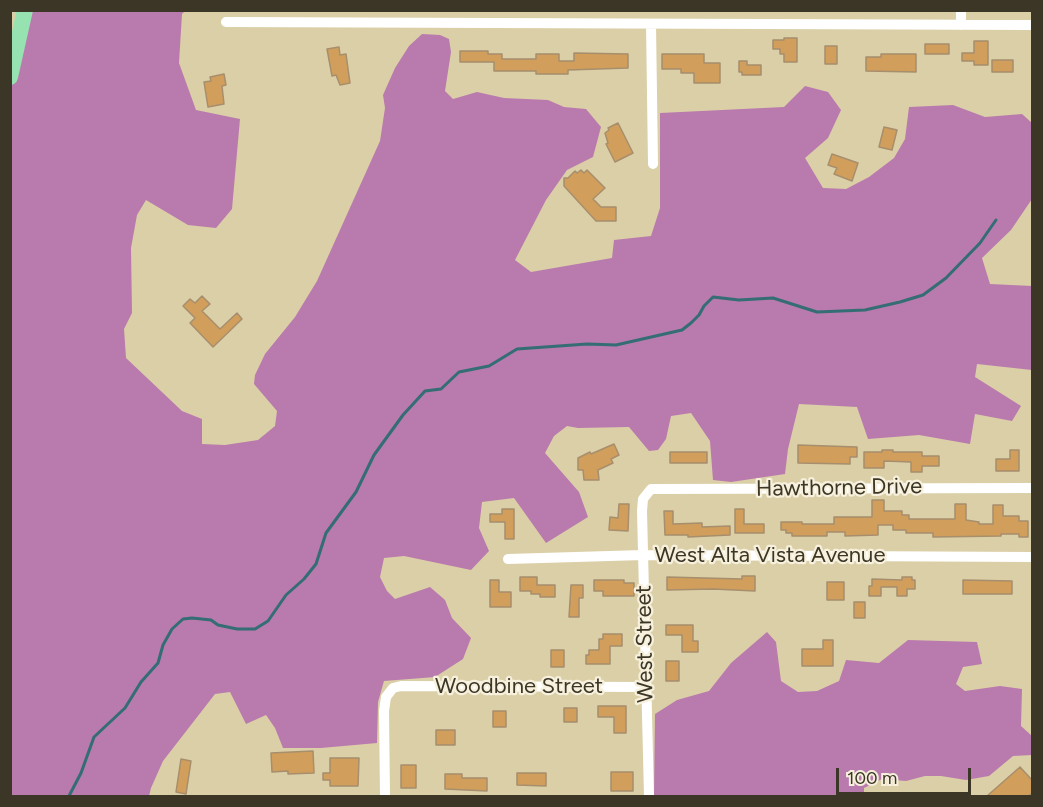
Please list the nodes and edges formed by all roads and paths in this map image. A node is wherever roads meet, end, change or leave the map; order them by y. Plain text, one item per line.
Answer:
1 (25, 10) edge
2 (563, 10) edge
3 (961, 10) edge
4 (226, 22) dead end
5 (563, 23) junction
6 (651, 24) junction
7 (961, 25) junction
8 (1032, 26) edge
9 (10, 77) edge
10 (653, 164) dead end
11 (1032, 488) edge
12 (648, 492) joint
13 (643, 555) junction
14 (1032, 557) edge
15 (508, 559) dead end
16 (646, 687) junction
17 (385, 796) edge
18 (649, 796) edge

1 - 9 highway
2 - 5 street
3 - 7 street
4 - 5 street
5 - 6 street
6 - 7 street
6 - 10 street
7 - 8 street
11 - 12 street, Hawthorne Drive
12 - 13 street, West Street
13 - 14 street, West Alta Vista Avenue
13 - 15 street, West Alta Vista Avenue
13 - 16 street, West Street
16 - 17 street, Woodbine Street
16 - 18 street, West Street

